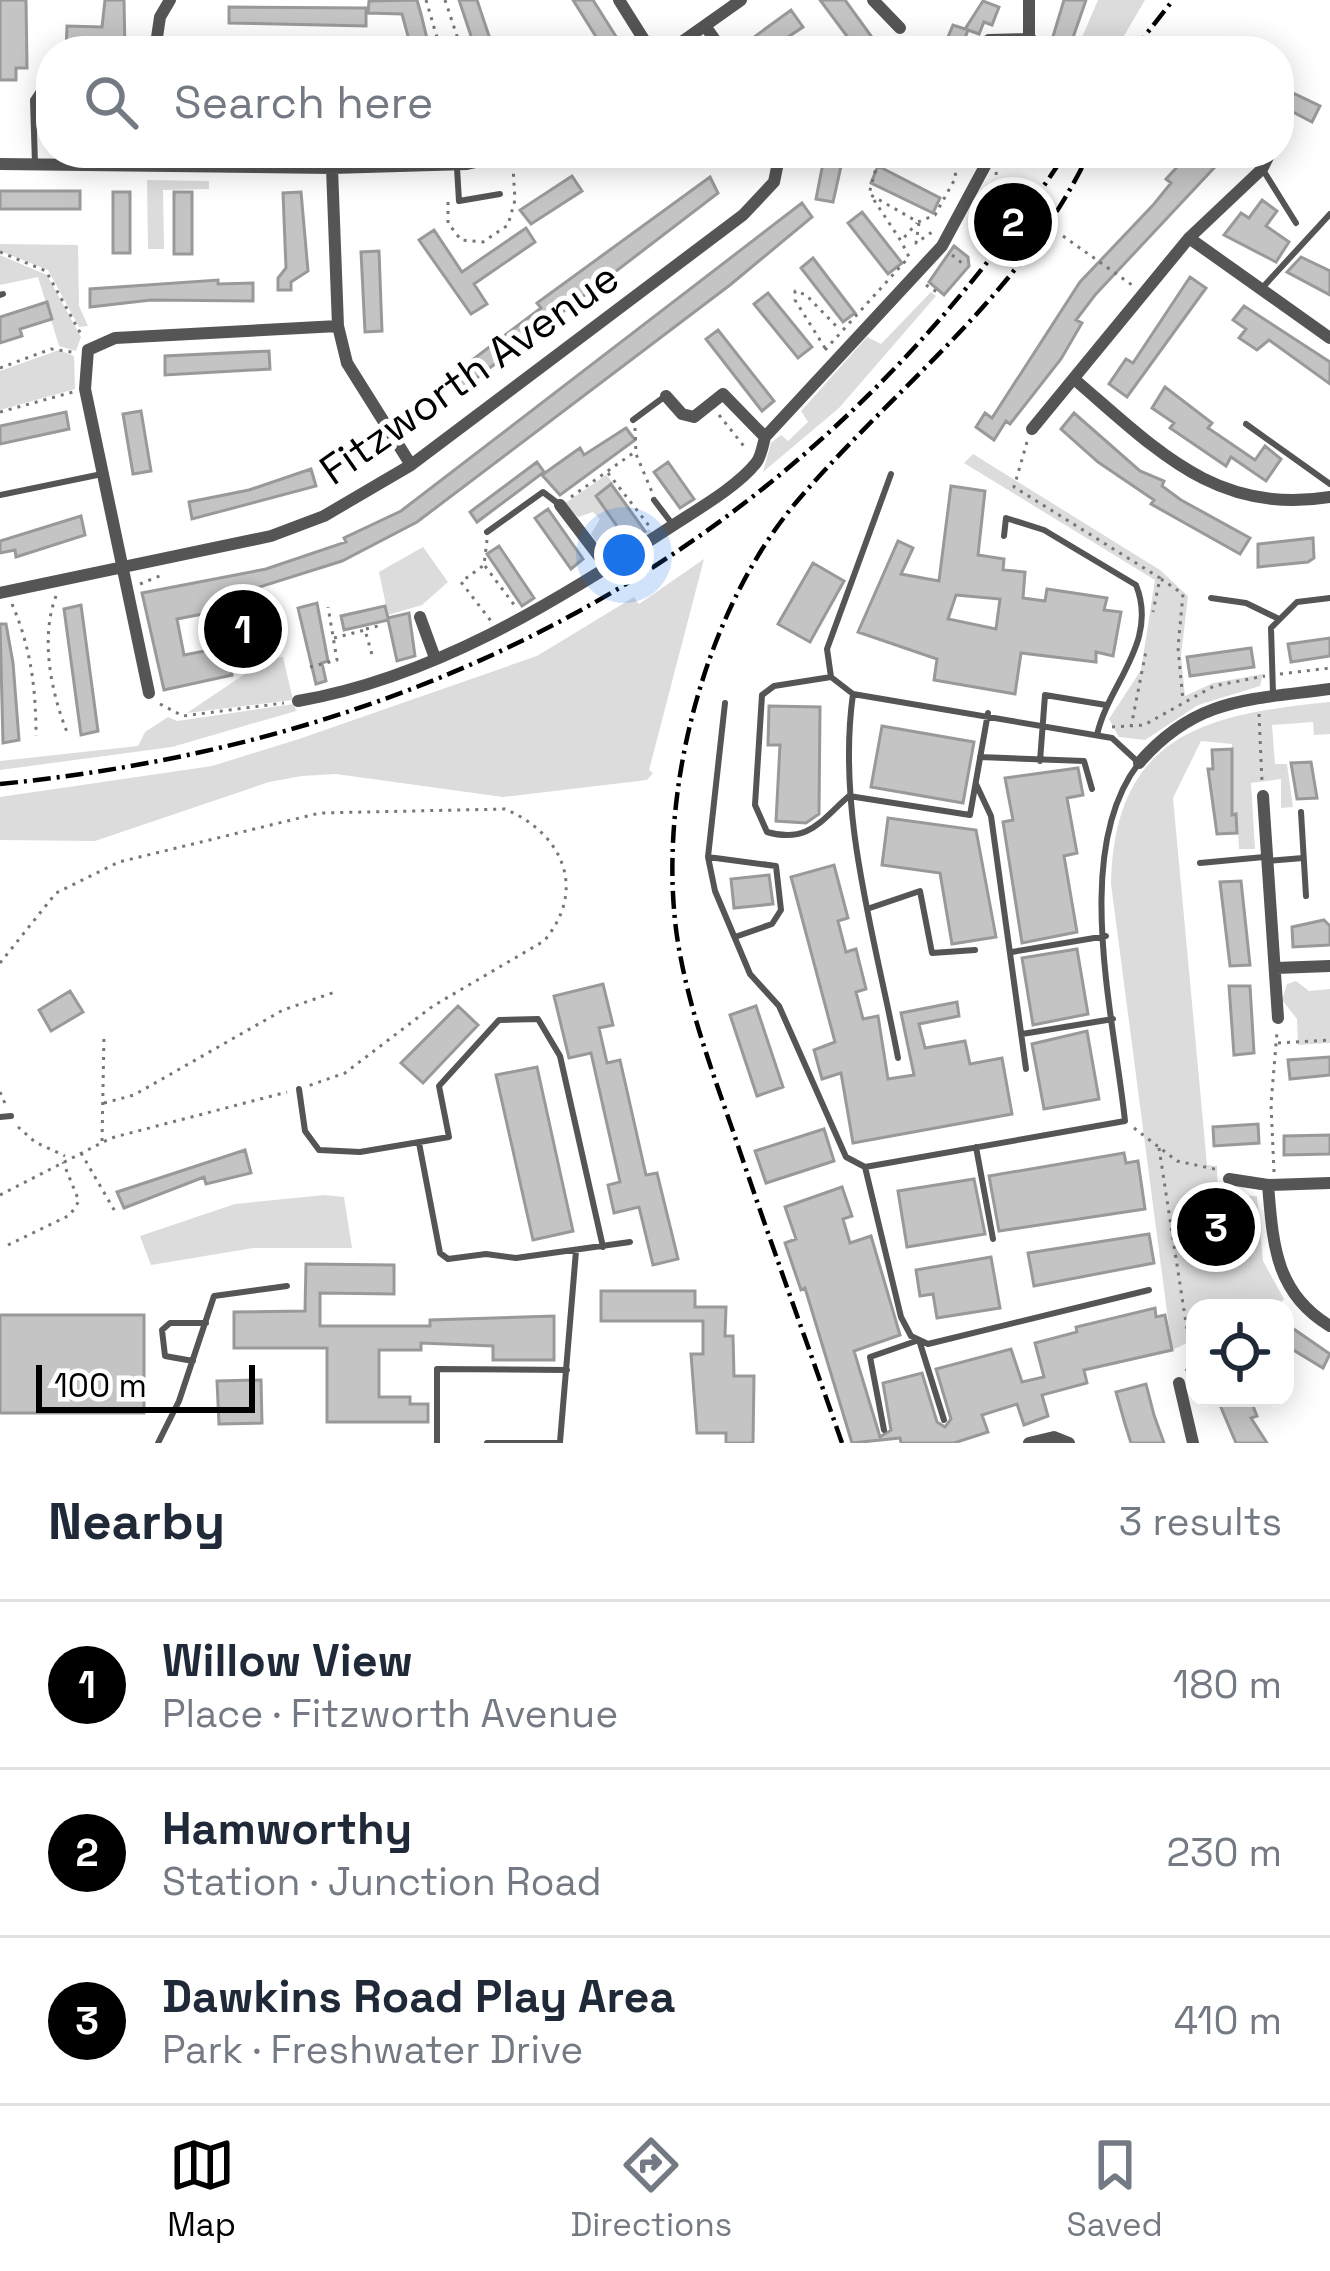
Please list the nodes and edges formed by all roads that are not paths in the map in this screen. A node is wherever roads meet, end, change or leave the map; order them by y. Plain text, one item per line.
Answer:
1 (170, 0) edge
2 (619, 0) edge
3 (741, 0) edge
4 (873, 0) edge
5 (1029, 0) edge
6 (705, 26) junction
7 (900, 28) dead end
8 (157, 36) edge
9 (642, 36) edge
10 (691, 36) edge
11 (712, 36) edge
12 (1030, 36) edge
13 (36, 96) edge
14 (0, 164) edge
15 (35, 164) joint
16 (332, 168) edge
17 (457, 168) edge
18 (777, 168) edge
19 (984, 168) edge
20 (1262, 169) joint
21 (500, 194) dead end
22 (1330, 214) edge
23 (1296, 223) dead end
24 (1189, 238) junction
25 (1261, 289) junction
26 (338, 326) junction
27 (1330, 338) edge
28 (1074, 380) junction
29 (666, 395) joint
30 (633, 420) road end
31 (1246, 424) dead end
32 (1032, 429) dead end
33 (765, 437) junction
34 (411, 466) junction
35 (102, 473) junction
36 (891, 474) dead end
37 (1330, 484) edge
38 (0, 495) edge
39 (1330, 497) edge
40 (654, 500) road end
41 (560, 506) joint
42 (673, 525) junction
43 (487, 532) road end
44 (1004, 536) dead end
45 (121, 565) junction
46 (608, 568) junction
47 (3, 592) edge
48 (1211, 598) dead end
49 (1330, 598) edge
50 (420, 616) dead end
51 (1277, 619) junction
52 (435, 658) junction
53 (831, 677) junction
54 (1330, 689) edge
55 (149, 693) road end
56 (853, 694) junction
57 (1266, 697) junction
58 (298, 701) road end
59 (725, 703) dead end
60 (1108, 705) junction
61 (988, 713) junction
62 (1044, 724) junction
63 (1096, 735) junction
64 (980, 757) junction
65 (1040, 760) junction
66 (1139, 764) junction
67 (976, 783) junction
68 (1092, 789) dead end
69 (849, 796) junction
70 (1263, 796) road end
71 (1301, 812) dead end
72 (708, 856) junction
73 (1303, 858) junction
74 (1268, 859) junction
75 (1200, 863) dead end
76 (1306, 896) dead end
77 (870, 908) junction
78 (1106, 936) junction
79 (734, 938) junction
80 (975, 950) dead end
81 (1012, 952) junction
82 (1330, 966) edge
83 (1276, 968) junction
84 (1278, 1018) road end
85 (1114, 1019) junction
86 (1022, 1034) junction
87 (898, 1058) dead end
88 (1026, 1069) dead end
89 (299, 1089) road end
90 (10, 1116) road end
91 (0, 1117) edge
92 (418, 1143) junction
93 (976, 1147) junction
94 (865, 1167) junction
95 (1229, 1179) road end
96 (1330, 1183) edge
97 (1271, 1185) junction
98 (993, 1239) dead end
99 (629, 1242) dead end
100 (603, 1247) junction
101 (577, 1251) junction
102 (286, 1286) dead end
103 (1149, 1290) dead end
104 (206, 1322) junction
105 (1330, 1326) edge
106 (919, 1340) junction
107 (193, 1360) junction
108 (567, 1370) junction
109 (1179, 1383) road end
110 (944, 1420) dead end
111 (884, 1430) dead end
112 (158, 1443) edge
113 (436, 1443) edge
114 (487, 1443) edge
115 (560, 1443) edge
116 (1029, 1443) edge
117 (1069, 1443) edge
118 (1193, 1443) edge

1 - 8 street
2 - 9 street
3 - 6 street
4 - 7 street
5 - 12 street
6 - 10 street
6 - 11 street
13 - 15 lane
14 - 15 street
16 - 26 street
17 - 21 lane
18 - 34 street, Fitzworth Avenue
19 - 33 street
20 - 23 lane
20 - 24 street
22 - 25 lane
24 - 25 street
24 - 28 street
25 - 27 street
26 - 34 street
26 - 35 street
28 - 32 street
28 - 39 street
29 - 30 lane
29 - 33 street
31 - 37 lane
33 - 42 street
34 - 45 street, Fitzworth Avenue
35 - 38 lane
35 - 45 street
36 - 53 lane
40 - 42 lane
41 - 43 lane
41 - 46 street
42 - 46 street
44 - 60 lane
45 - 47 street, Fitzworth Avenue
45 - 55 street
46 - 52 street
48 - 51 lane
49 - 51 lane
50 - 52 street
51 - 57 lane
52 - 58 street
53 - 56 lane
53 - 69 lane
54 - 57 street
56 - 61 lane
56 - 69 lane
57 - 66 street
59 - 72 lane
60 - 62 lane
60 - 63 lane
61 - 62 lane
61 - 64 lane
62 - 63 lane
62 - 65 lane
63 - 66 lane
64 - 65 lane
64 - 67 lane
65 - 68 lane
66 - 78 lane
67 - 69 lane
67 - 81 lane
69 - 77 lane
70 - 74 street
71 - 73 lane
72 - 79 lane
72 - 79 lane
73 - 74 lane
73 - 76 lane
74 - 75 lane
74 - 83 street
77 - 80 lane
77 - 87 lane
78 - 81 lane
78 - 85 lane
79 - 94 lane
81 - 86 lane
82 - 83 street
83 - 84 street
85 - 86 lane
85 - 93 lane
86 - 88 lane
89 - 92 lane
90 - 91 lane
92 - 100 lane
92 - 101 lane
93 - 94 lane
93 - 98 lane
94 - 106 lane
95 - 97 street
96 - 97 street
97 - 105 street
99 - 100 lane
100 - 101 lane
101 - 108 lane
102 - 104 lane
103 - 106 lane
104 - 107 lane
104 - 107 lane
106 - 110 lane
106 - 111 lane
107 - 112 lane
108 - 113 lane
108 - 115 lane
109 - 118 street
114 - 115 lane
116 - 117 street

